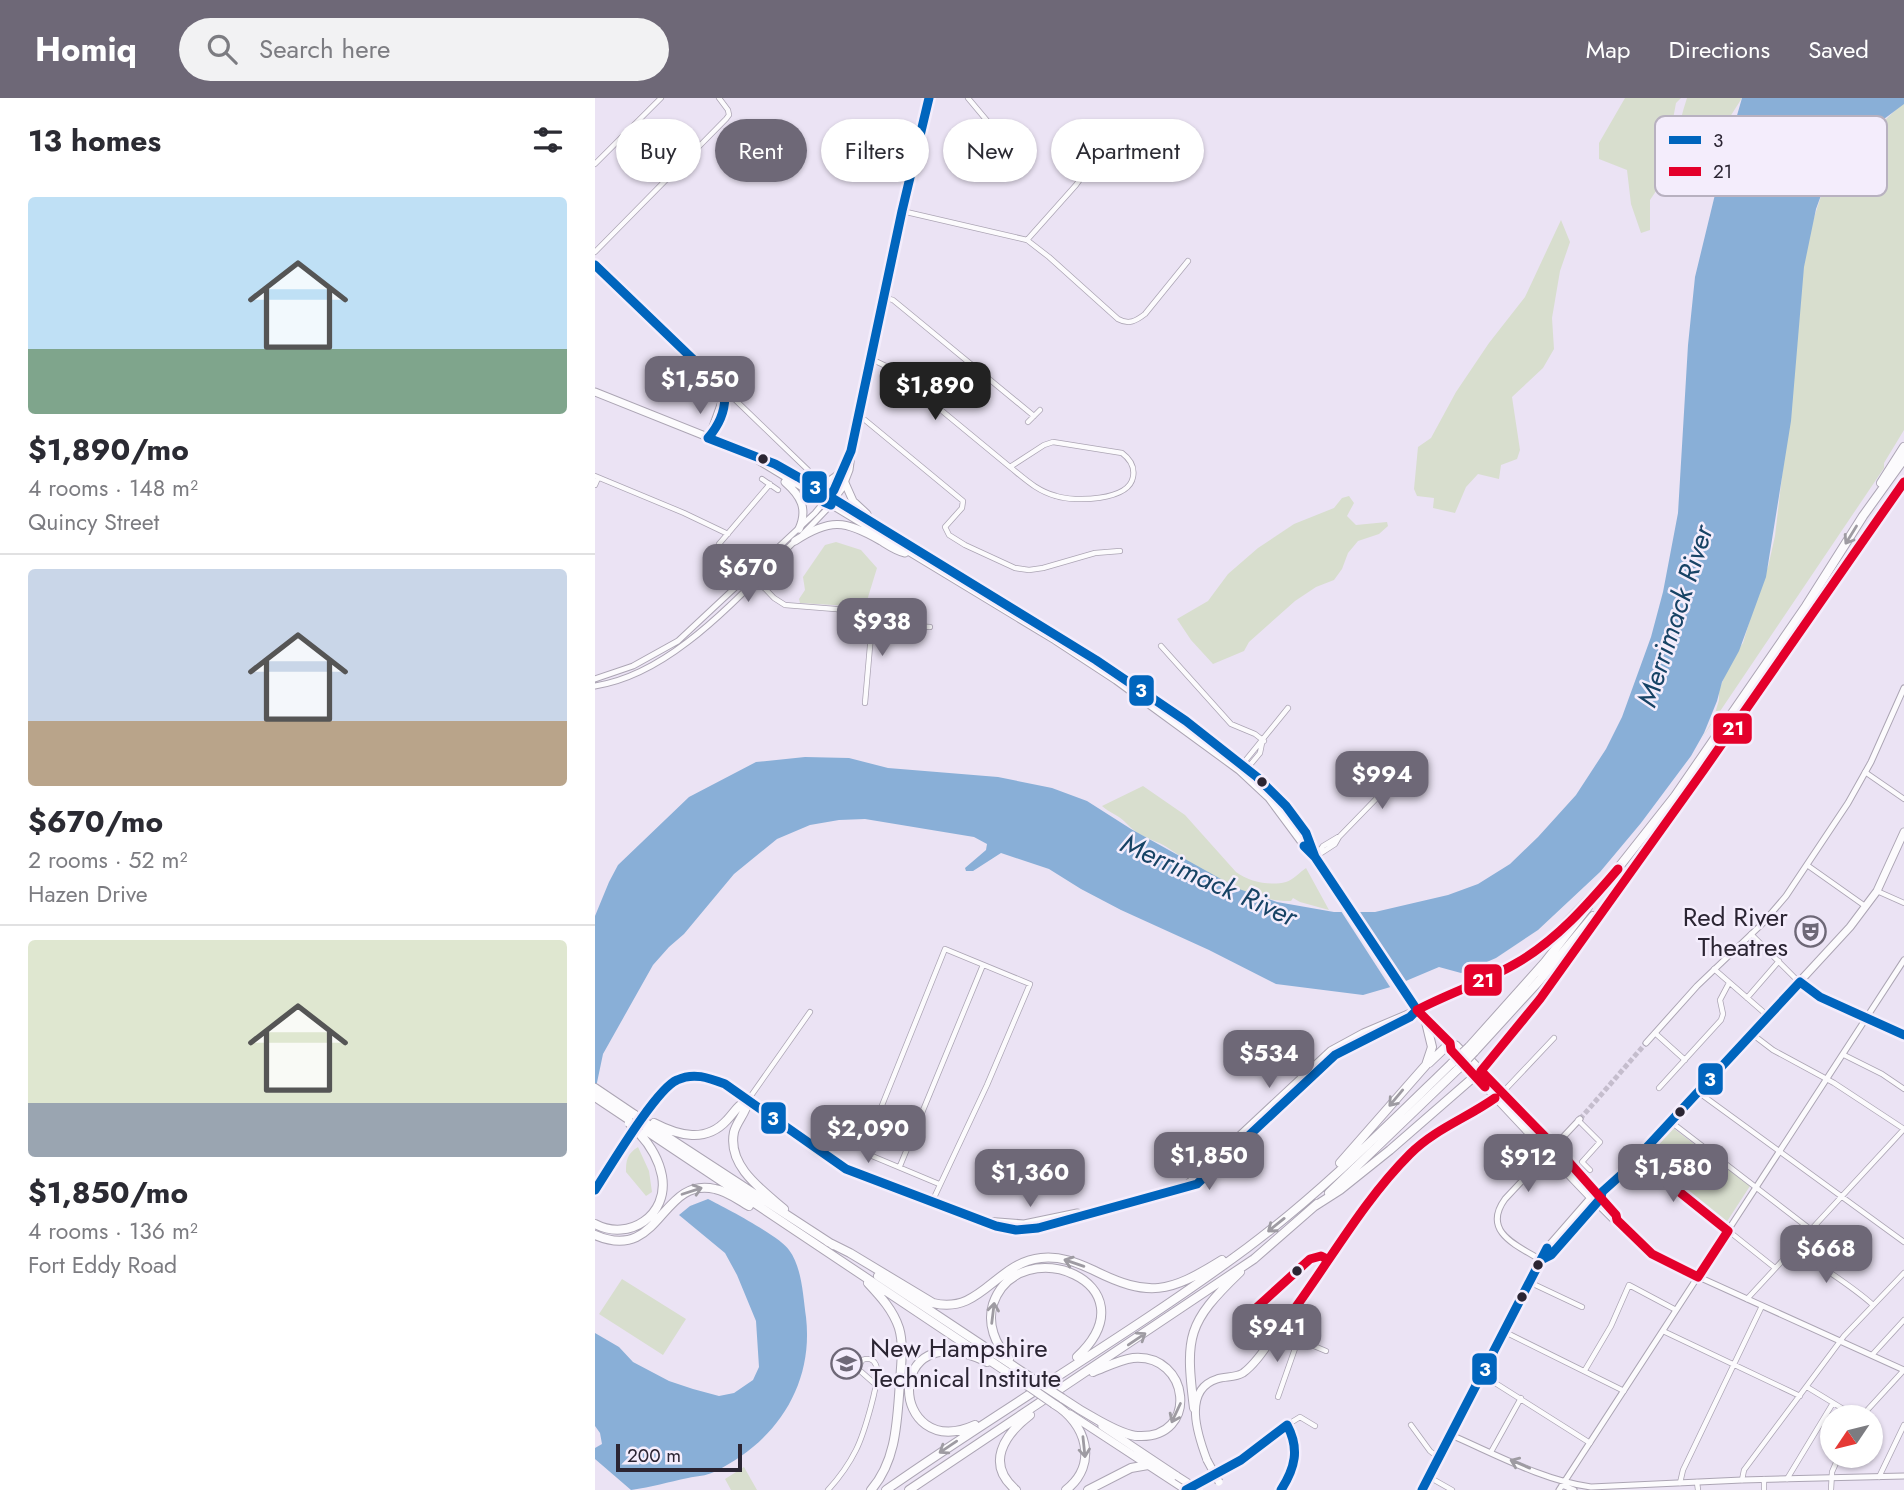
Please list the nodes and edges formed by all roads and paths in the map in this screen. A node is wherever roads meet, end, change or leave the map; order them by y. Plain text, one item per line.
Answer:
1 (661, 98) edge
2 (719, 98) edge
3 (929, 98) edge
4 (968, 98) edge
5 (986, 119) edge
6 (595, 164) edge
7 (1078, 182) edge
8 (902, 211) junction
9 (1027, 240) junction
10 (595, 252) edge
11 (1188, 261) dead end
12 (596, 268) edge
13 (883, 298) junction
14 (869, 358) junction
15 (720, 385) junction
16 (595, 392) edge
17 (1040, 410) dead end
18 (1034, 416) junction
19 (856, 417) junction
20 (1028, 422) dead end
21 (708, 438) junction
22 (1904, 447) edge
23 (851, 451) junction
24 (748, 454) junction
25 (1904, 459) edge
26 (1010, 467) junction
27 (808, 470) dead end
28 (843, 470) junction
29 (775, 472) junction
30 (597, 477) edge
31 (762, 479) dead end
32 (1904, 482) edge
33 (845, 483) junction
34 (770, 484) junction
35 (808, 484) junction
36 (595, 485) edge
37 (778, 490) dead end
38 (830, 501) junction
39 (1863, 516) junction
40 (799, 529) junction
41 (728, 534) junction
42 (795, 541) junction
43 (719, 544) dead end
44 (907, 544) junction
45 (1120, 551) dead end
46 (917, 557) junction
47 (753, 577) junction
48 (873, 612) junction
49 (930, 626) dead end
50 (1161, 646) dead end
51 (595, 679) edge
52 (595, 686) edge
53 (1904, 688) edge
54 (865, 703) dead end
55 (1288, 708) dead end
56 (1263, 742) junction
57 (1407, 767) dead end
58 (1243, 769) junction
59 (1865, 772) junction
60 (1904, 799) edge
61 (1904, 832) edge
62 (1902, 844) edge
63 (1315, 857) junction
64 (1807, 864) junction
65 (1633, 868) junction
66 (1611, 877) junction
67 (1877, 891) junction
68 (1904, 903) edge
69 (1866, 907) junction
70 (1751, 934) junction
71 (1779, 961) junction
72 (1904, 961) edge
73 (983, 965) junction
74 (1714, 969) junction
75 (1800, 982) junction
76 (1729, 983) junction
77 (1747, 998) junction
78 (1417, 1010) junction
79 (810, 1012) dead end
80 (1768, 1016) junction
81 (1425, 1018) junction
82 (1866, 1018) junction
83 (1655, 1033) junction
84 (1752, 1034) junction
85 (1904, 1035) edge
86 (1554, 1038) dead end
87 (1646, 1042) tunnel mouth
88 (1450, 1044) junction
89 (1471, 1049) junction
90 (1844, 1055) junction
91 (1685, 1060) junction
92 (1426, 1065) junction
93 (1455, 1066) junction
94 (1478, 1073) junction
95 (1828, 1080) junction
96 (595, 1088) edge
97 (1659, 1088) dead end
98 (1904, 1089) edge
99 (1503, 1092) junction
100 (1698, 1092) junction
101 (595, 1097) edge
102 (1495, 1098) junction
103 (606, 1100) junction
104 (748, 1101) junction
105 (1579, 1120) joint
106 (1671, 1121) junction
107 (644, 1126) junction
108 (1904, 1129) edge
109 (1780, 1153) junction
110 (1636, 1157) junction
111 (900, 1166) junction
112 (1590, 1170) dead end
113 (939, 1184) junction
114 (1757, 1187) junction
115 (595, 1190) edge
116 (1840, 1196) junction
117 (1597, 1197) junction
118 (932, 1202) junction
119 (1315, 1206) junction
120 (1298, 1208) junction
121 (595, 1224) edge
122 (805, 1227) junction
123 (1810, 1229) junction
124 (1728, 1231) junction
125 (595, 1235) edge
126 (805, 1238) junction
127 (828, 1242) junction
128 (1904, 1242) edge
129 (1249, 1246) junction
130 (1795, 1247) junction
131 (1254, 1259) junction
132 (1541, 1261) junction
133 (1775, 1268) junction
134 (856, 1271) junction
135 (1904, 1272) edge
136 (1697, 1277) junction
137 (1529, 1282) junction
138 (1747, 1299) junction
139 (1873, 1305) junction
140 (1762, 1306) junction
141 (1582, 1307) dead end
142 (1676, 1310) junction
143 (1904, 1320) edge
144 (1278, 1331) junction
145 (1503, 1331) junction
146 (1663, 1331) junction
147 (1298, 1340) junction
148 (1841, 1341) junction
149 (1326, 1351) dead end
150 (1872, 1355) junction
151 (1733, 1365) junction
152 (1000, 1368) junction
153 (1585, 1370) junction
154 (1904, 1370) edge
155 (1021, 1371) junction
156 (1060, 1373) junction
157 (1481, 1374) junction
158 (1080, 1377) junction
159 (875, 1384) junction
160 (1807, 1387) junction
161 (1624, 1391) junction
162 (1800, 1396) junction
163 (1278, 1397) dead end
164 (1521, 1398) junction
165 (1059, 1400) junction
166 (1833, 1403) junction
167 (1836, 1405) edge
168 (1871, 1405) edge
169 (1194, 1408) junction
170 (1083, 1412) junction
171 (996, 1415) junction
172 (1287, 1425) junction
173 (1411, 1425) dead end
174 (1904, 1425) edge
175 (1315, 1426) dead end
176 (1451, 1435) junction
177 (1590, 1443) junction
178 (1492, 1452) junction
179 (1439, 1458) junction
180 (1148, 1465) junction
181 (1835, 1468) edge
182 (1428, 1476) junction
183 (1904, 1476) edge
184 (1879, 1477) junction
185 (1174, 1478) junction
186 (1831, 1478) junction
187 (1764, 1479) junction
188 (1787, 1479) junction
189 (1742, 1480) junction
190 (1697, 1482) junction
191 (1680, 1483) junction
192 (1562, 1485) edge
193 (1591, 1488) junction
194 (828, 1490) edge
195 (871, 1490) edge
196 (886, 1490) edge
197 (909, 1490) edge
198 (1016, 1490) edge
199 (1066, 1490) edge
200 (1088, 1490) edge
201 (1186, 1490) edge
202 (1199, 1490) edge
203 (1224, 1490) edge
204 (1281, 1490) edge
205 (1422, 1490) edge
206 (1452, 1490) edge
207 (1574, 1490) edge
208 (1580, 1490) edge
209 (1697, 1490) edge
210 (1764, 1490) edge
211 (1831, 1490) edge

1 - 6 street
2 - 10 street
3 - 8 street
4 - 5 street
7 - 9 street
8 - 9 street
8 - 13 street
9 - 11 street
12 - 15 street
13 - 14 street
13 - 18 street
14 - 19 street
14 - 26 street
15 - 21 street
15 - 27 street
16 - 21 main road
17 - 18 street
18 - 20 street
19 - 23 street
19 - 45 street
21 - 24 main road
22 - 39 highway
23 - 28 street
23 - 33 street
24 - 29 main road
24 - 35 main road
25 - 39 highway
26 - 26 street
28 - 35 main road
28 - 38 street
29 - 38 main road
29 - 40 main road
30 - 36 street
30 - 41 street
31 - 34 street
32 - 65 highway
33 - 38 street
33 - 44 main road
34 - 37 street
34 - 41 street
35 - 38 main road
38 - 40 street
38 - 42 street
38 - 44 main road
38 - 46 main road
39 -> 66 highway
40 - 47 street
41 - 43 street
42 - 46 main road
42 - 47 street
44 - 58 main road
46 - 58 main road
47 - 48 street
47 - 51 street
47 - 52 street
48 - 49 street
48 - 54 street
50 - 56 street
53 - 59 street
55 - 56 street
56 - 58 street
57 - 63 street
58 - 63 main road
59 - 60 street
59 - 64 street
61 - 62 main road
62 - 67 main road
63 - 78 main road
64 - 69 street
64 - 70 street
65 - 89 highway
65 - 94 highway
66 - 78 highway
66 - 89 highway
67 - 68 street
67 - 69 main road
69 - 75 main road
70 - 71 street
70 - 74 street
71 - 75 street
71 - 77 street
72 - 82 street
73 - 111 street
73 - 111 street
73 - 113 street
74 - 76 street
74 - 83 street
75 - 80 main road
75 - 82 main road
76 - 77 street
76 - 91 street
77 - 80 street
78 - 81 main road
78 - 118 street
79 - 104 street
80 - 84 main road
81 - 88 main road
81 - 92 highway
82 - 85 main road
82 - 90 street
83 - 87 street
83 - 91 street
84 - 95 street
84 - 100 main road
86 - 99 street
88 - 92 highway
88 - 94 main road
89 - 93 highway, bridge
90 - 95 street
90 - 98 street
91 - 97 street
92 -> 120 highway
93 - 119 highway
93 - 120 highway
94 - 99 main road
94 - 102 main road
94 - 119 highway
95 - 108 street
95 - 109 street
96 - 103 highway
99 - 102 street
99 - 117 main road, bridge
100 - 106 main road
100 - 109 street
101 - 103 highway
102 - 117 main road, bridge
102 - 144 street
103 - 107 highway, bridge
104 - 107 highway
104 - 115 street
104 - 118 street
104 - 122 highway
105 - 112 street
105 - 132 street
106 - 110 main road
106 - 114 street
107 - 121 highway
107 - 122 highway
107 - 126 highway
108 - 116 street
109 - 114 street
109 - 116 street
110 - 117 main road
110 - 124 street
111 - 113 street
113 - 118 street
114 - 123 street
114 - 124 street
116 - 123 street
116 - 128 street
117 - 132 main road
117 - 136 street
119 - 131 highway
120 -> 129 highway
122 - 127 highway
123 - 130 street
124 - 133 street
124 - 136 street
125 -> 126 highway
126 - 134 highway
129 -> 127 highway
127 - 155 highway
129 - 156 highway
130 - 133 street
130 - 139 street
158 -> 131 highway
131 - 169 highway
132 - 137 main road
133 - 138 street
134 - 152 highway
134 - 195 highway
135 - 139 street
136 - 138 street
136 - 142 street
137 - 141 street
137 - 145 main road
138 - 140 street
139 - 148 street
140 - 148 street
140 - 151 street
142 - 146 street
142 - 153 street
143 - 150 street
144 - 147 street
144 - 169 main road
145 - 153 street
145 - 157 main road
146 - 151 street
146 - 161 street
147 - 149 street
147 - 163 street
148 - 150 street
148 - 160 street
150 - 154 street
151 - 162 street
151 - 191 street
152 - 165 highway, bridge
152 - 171 highway
153 - 161 street
154 - 168 street
155 -> 156 highway
155 - 165 highway, bridge
156 - 171 highway
157 - 164 street
157 - 176 main road
158 - 165 highway
158 -> 170 highway
159 - 159 street
159 - 194 street
160 - 162 street
160 - 166 street
161 - 177 street
162 - 189 street
164 - 177 street
164 - 178 street
165 - 170 highway
165 - 180 main road
165 - 197 highway
165 - 198 highway
165 -> 199 highway
166 - 167 street
166 - 188 street
169 - 203 main road, bridge
170 - 185 main road
171 -> 196 highway
172 - 175 street
172 - 201 street
172 - 204 street
173 - 179 street
174 - 184 street
176 - 178 street
176 - 179 main road
177 - 192 street
192 -> 178 street
179 - 182 main road
180 - 185 main road
180 - 200 highway
181 - 186 street
182 - 205 main road
182 - 206 street
183 - 184 street
184 - 186 street
185 - 201 main road
185 - 202 main road, bridge
186 - 188 street
186 - 211 street
187 - 188 street
187 - 189 street
187 - 210 street
189 - 190 street
190 - 191 street
190 - 209 street
191 - 193 street
192 - 193 street
192 - 207 street
193 - 208 street

